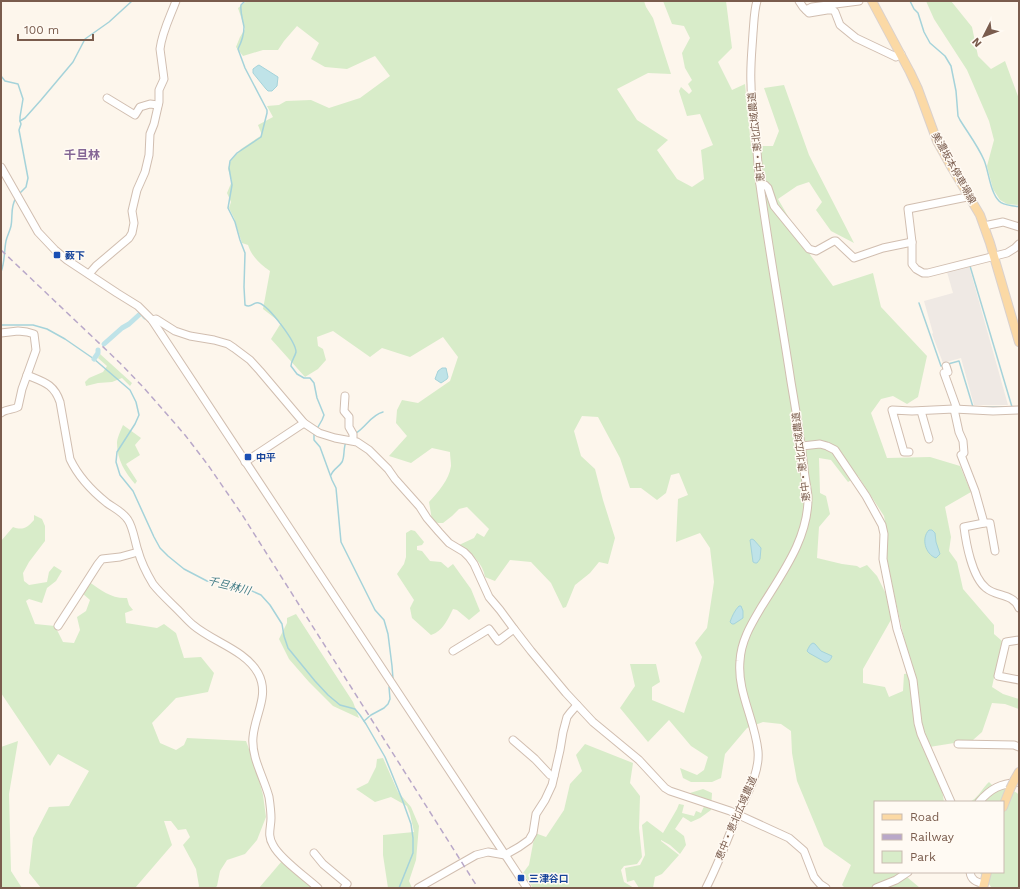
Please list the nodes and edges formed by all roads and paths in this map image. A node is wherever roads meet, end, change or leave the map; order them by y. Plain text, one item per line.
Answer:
1 (176, 1) edge
2 (757, 1) edge
3 (799, 1) edge
4 (859, 1) edge
5 (872, 1) edge
6 (806, 10) junction
7 (901, 54) junction
8 (107, 98) dead end
9 (158, 105) junction
10 (1, 167) edge
11 (760, 183) junction
12 (969, 196) junction
13 (984, 226) junction
14 (1019, 227) edge
15 (912, 242) junction
16 (1019, 244) edge
17 (994, 256) junction
18 (89, 274) junction
19 (152, 320) junction
20 (1, 333) edge
21 (1019, 342) edge
22 (946, 366) dead end
23 (27, 375) junction
24 (345, 396) dead end
25 (956, 409) junction
26 (1019, 410) edge
27 (922, 411) junction
28 (1, 412) edge
29 (304, 423) junction
30 (930, 439) dead end
31 (353, 440) junction
32 (802, 446) junction
33 (910, 452) dead end
34 (246, 462) junction
35 (984, 523) junction
36 (138, 552) junction
37 (995, 552) dead end
38 (1019, 608) edge
39 (58, 626) dead end
40 (514, 629) junction
41 (1019, 640) edge
42 (453, 652) dead end
43 (1019, 680) edge
44 (577, 705) junction
45 (513, 740) dead end
46 (958, 744) dead end
47 (1019, 747) edge
48 (554, 776) junction
49 (1018, 778) edge
50 (951, 801) edge
51 (980, 801) edge
52 (1004, 804) edge
53 (738, 815) junction
54 (314, 854) dead end
55 (505, 855) junction
56 (906, 873) edge
57 (970, 873) edge
58 (987, 873) edge
59 (983, 886) edge
60 (318, 888) edge
61 (344, 888) edge
62 (418, 888) edge
63 (527, 888) edge
64 (706, 888) edge
65 (826, 888) edge
66 (876, 888) edge

1 - 9 street
2 - 11 street, 恵中・恵北広域農道
3 - 6 street
4 - 6 street
5 - 7 main road, 美濃坂本停車場線
6 - 7 street
7 - 12 main road, 美濃坂本停車場線
8 - 9 street
9 - 18 street
10 - 18 street
11 - 15 street
11 - 32 street, 恵中・恵北広域農道
12 - 13 main road, 美濃坂本停車場線
12 - 15 street
13 - 14 street
13 - 17 main road, 美濃坂本停車場線
15 - 17 street
16 - 17 street
17 - 21 main road, 美濃坂本停車場線
18 - 19 street
19 - 29 street
19 - 34 street
20 - 23 street
22 - 25 street
23 - 28 street
23 - 36 street
24 - 31 street
25 - 26 street
25 - 27 street
25 - 35 street
27 - 30 street
27 - 33 street
29 - 31 street
29 - 34 street
31 - 40 street
32 - 50 street
32 - 53 street, 恵中・恵北広域農道
34 - 55 street
35 - 37 street
35 - 38 street
36 - 39 street
36 - 60 street
40 - 42 street
40 - 44 street
41 - 43 street
44 - 48 street
44 - 53 street
45 - 48 street
46 - 47 street
48 - 55 street
49 - 51 street
49 - 52 main road, bridge
53 - 64 street, 恵中・恵北広域農道
53 - 65 street
54 - 61 street
55 - 62 street
55 - 63 street
56 - 66 street
57 - 59 street
58 - 59 main road

